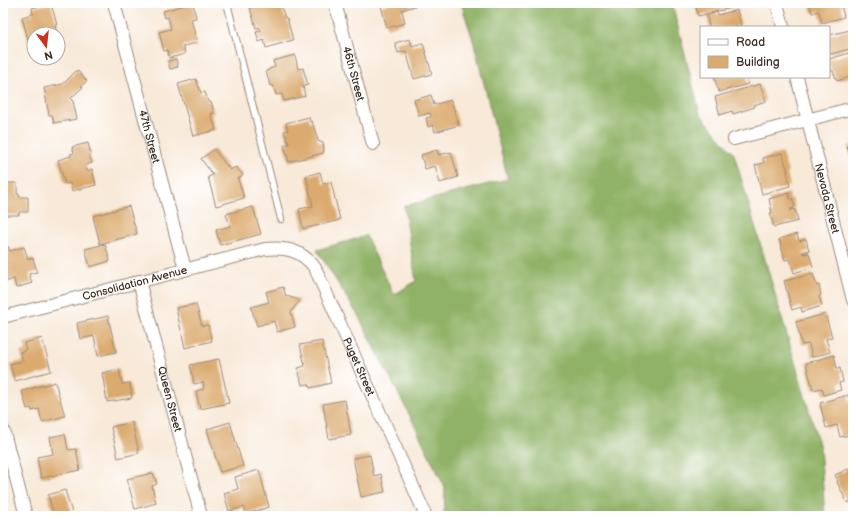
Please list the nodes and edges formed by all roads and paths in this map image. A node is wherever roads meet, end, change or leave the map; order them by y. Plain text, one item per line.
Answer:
1 (114, 3) edge
2 (227, 3) edge
3 (335, 3) edge
4 (777, 3) edge
5 (783, 26) edge
6 (797, 78) edge
7 (853, 108) edge
8 (808, 120) junction
9 (734, 139) dead end
10 (373, 144) dead end
11 (281, 219) dead end
12 (265, 248) joint
13 (185, 269) junction
14 (139, 281) junction
15 (853, 300) edge
16 (3, 317) edge
17 (3, 429) edge
18 (26, 516) edge
19 (201, 516) edge
20 (425, 516) edge

1 - 13 street, 47th Street
2 - 11 lane
3 - 10 street, 46th Street
4 - 5 street
6 - 8 street, Nevada Street
7 - 8 street
8 - 9 street
8 - 15 street, Nevada Street
12 - 13 street, Consolidation Avenue
12 - 20 street, Puget Street
13 - 14 street, Consolidation Avenue
14 - 16 street, Consolidation Avenue
14 - 19 street, Queen Street
17 - 18 street

